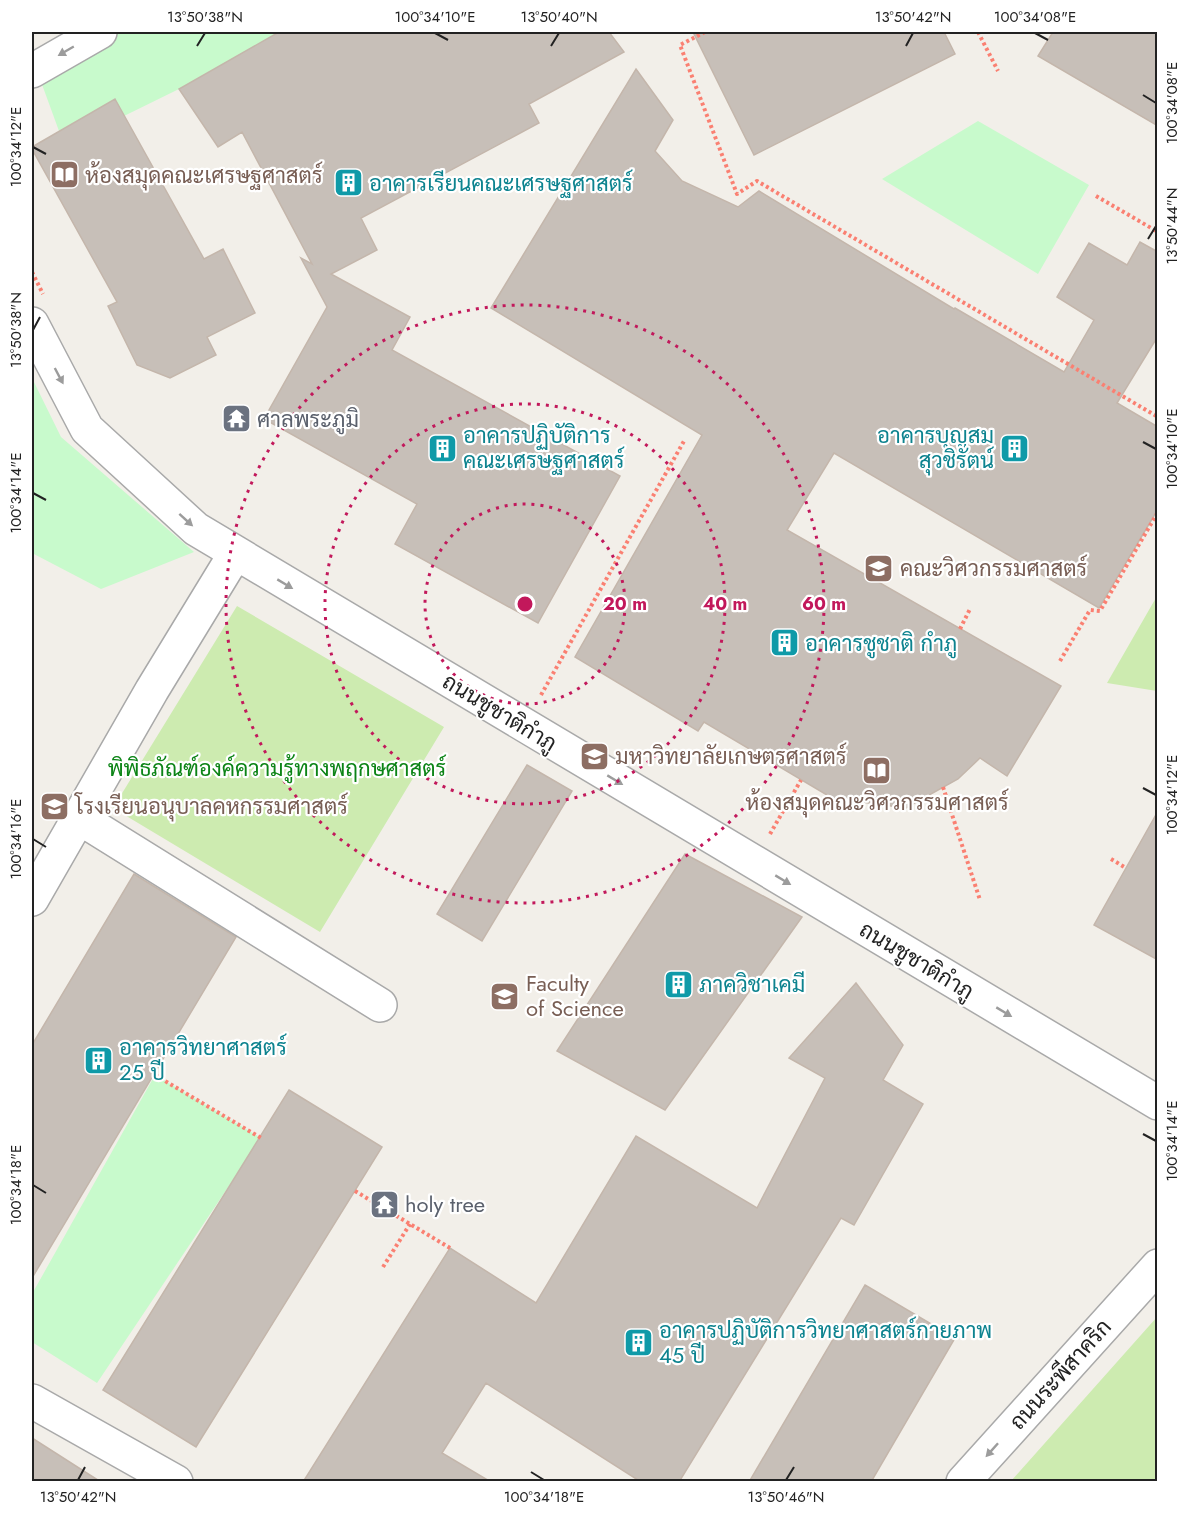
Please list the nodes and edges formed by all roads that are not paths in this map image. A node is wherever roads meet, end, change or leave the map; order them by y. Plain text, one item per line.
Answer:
1 (100, 32) edge
2 (32, 71) edge
3 (40, 313) edge
4 (235, 554) junction
5 (78, 817) junction
6 (32, 899) edge
7 (380, 1005) dead end
8 (1158, 1103) edge
9 (1158, 1266) edge
10 (32, 1401) edge
11 (176, 1482) edge
12 (963, 1482) edge

1 -> 2 lane
3 -> 4 lane, ถนนชูชาติกำภู
4 - 5 lane
4 -> 8 lane, ถนนชูชาติกำภู
5 - 6 lane
5 - 7 lane
9 -> 12 lane, ถนนระพีสาคริก
10 - 11 lane

